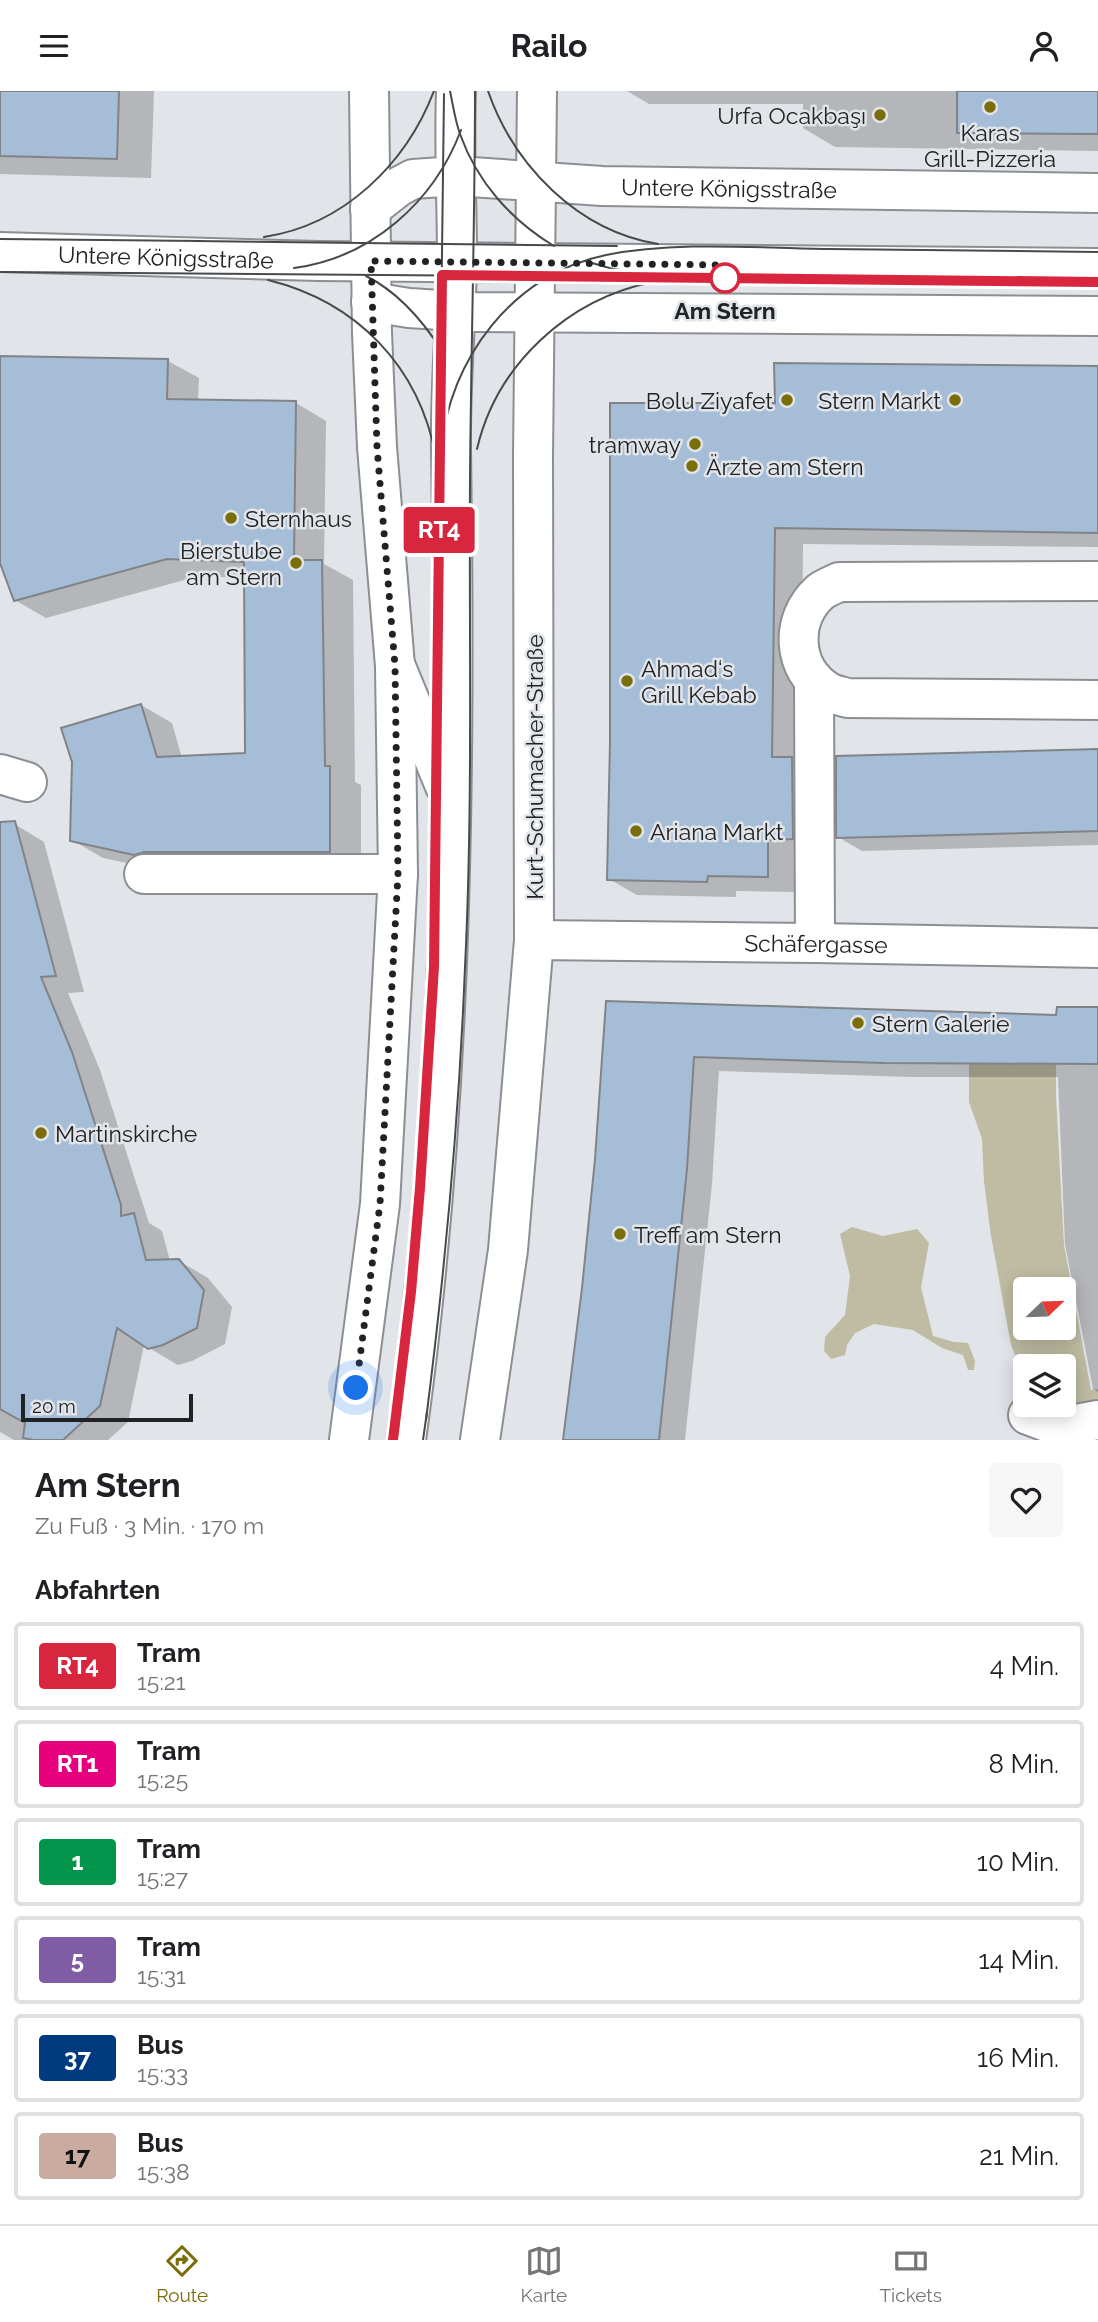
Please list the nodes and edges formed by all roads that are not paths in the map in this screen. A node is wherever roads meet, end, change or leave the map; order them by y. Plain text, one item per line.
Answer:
1 (369, 91) edge
2 (456, 91) edge
3 (537, 91) edge
4 (457, 176) junction
5 (535, 182) junction
6 (1098, 193) edge
7 (370, 209) junction
8 (0, 252) edge
9 (371, 261) junction
10 (457, 262) junction
11 (534, 262) junction
12 (1098, 268) edge
13 (371, 302) junction
14 (456, 311) junction
15 (534, 313) junction
16 (1098, 316) edge
17 (1098, 581) edge
18 (395, 666) junction
19 (814, 680) junction
20 (1098, 700) edge
21 (451, 801) junction
22 (144, 874) dead end
23 (398, 874) junction
24 (534, 940) junction
25 (815, 943) junction
26 (1098, 948) edge
27 (1033, 1417) edge
28 (1098, 1420) edge
29 (349, 1440) edge
30 (406, 1440) edge
31 (480, 1440) edge

1 - 7 main road
2 - 4 main road
3 - 5 main road, Kurt-Schumacher-Straße
4 - 5 main road, Untere Königsstraße
4 - 7 main road, Untere Königsstraße
4 - 10 main road
5 - 6 main road, Untere Königsstraße
5 - 11 main road, Kurt-Schumacher-Straße
7 - 9 main road
8 - 9 main road, Untere Königsstraße
9 - 10 main road, Untere Königsstraße
9 - 13 main road
10 - 11 main road, Untere Königsstraße
10 - 14 main road
11 - 12 main road, Untere Königsstraße
11 - 15 main road, Kurt-Schumacher-Straße
13 - 14 main road
13 - 18 main road
14 - 15 main road
14 - 21 main road
15 - 16 main road
15 - 24 main road, Kurt-Schumacher-Straße
17 - 19 main road
18 - 21 main road
18 - 23 main road
19 - 20 main road
19 - 25 main road
21 - 30 main road
22 - 23 main road
23 - 29 main road
24 - 25 main road, Schäfergasse
24 - 31 main road, Kurt-Schumacher-Straße
25 - 26 main road, Schäfergasse
27 - 28 main road

